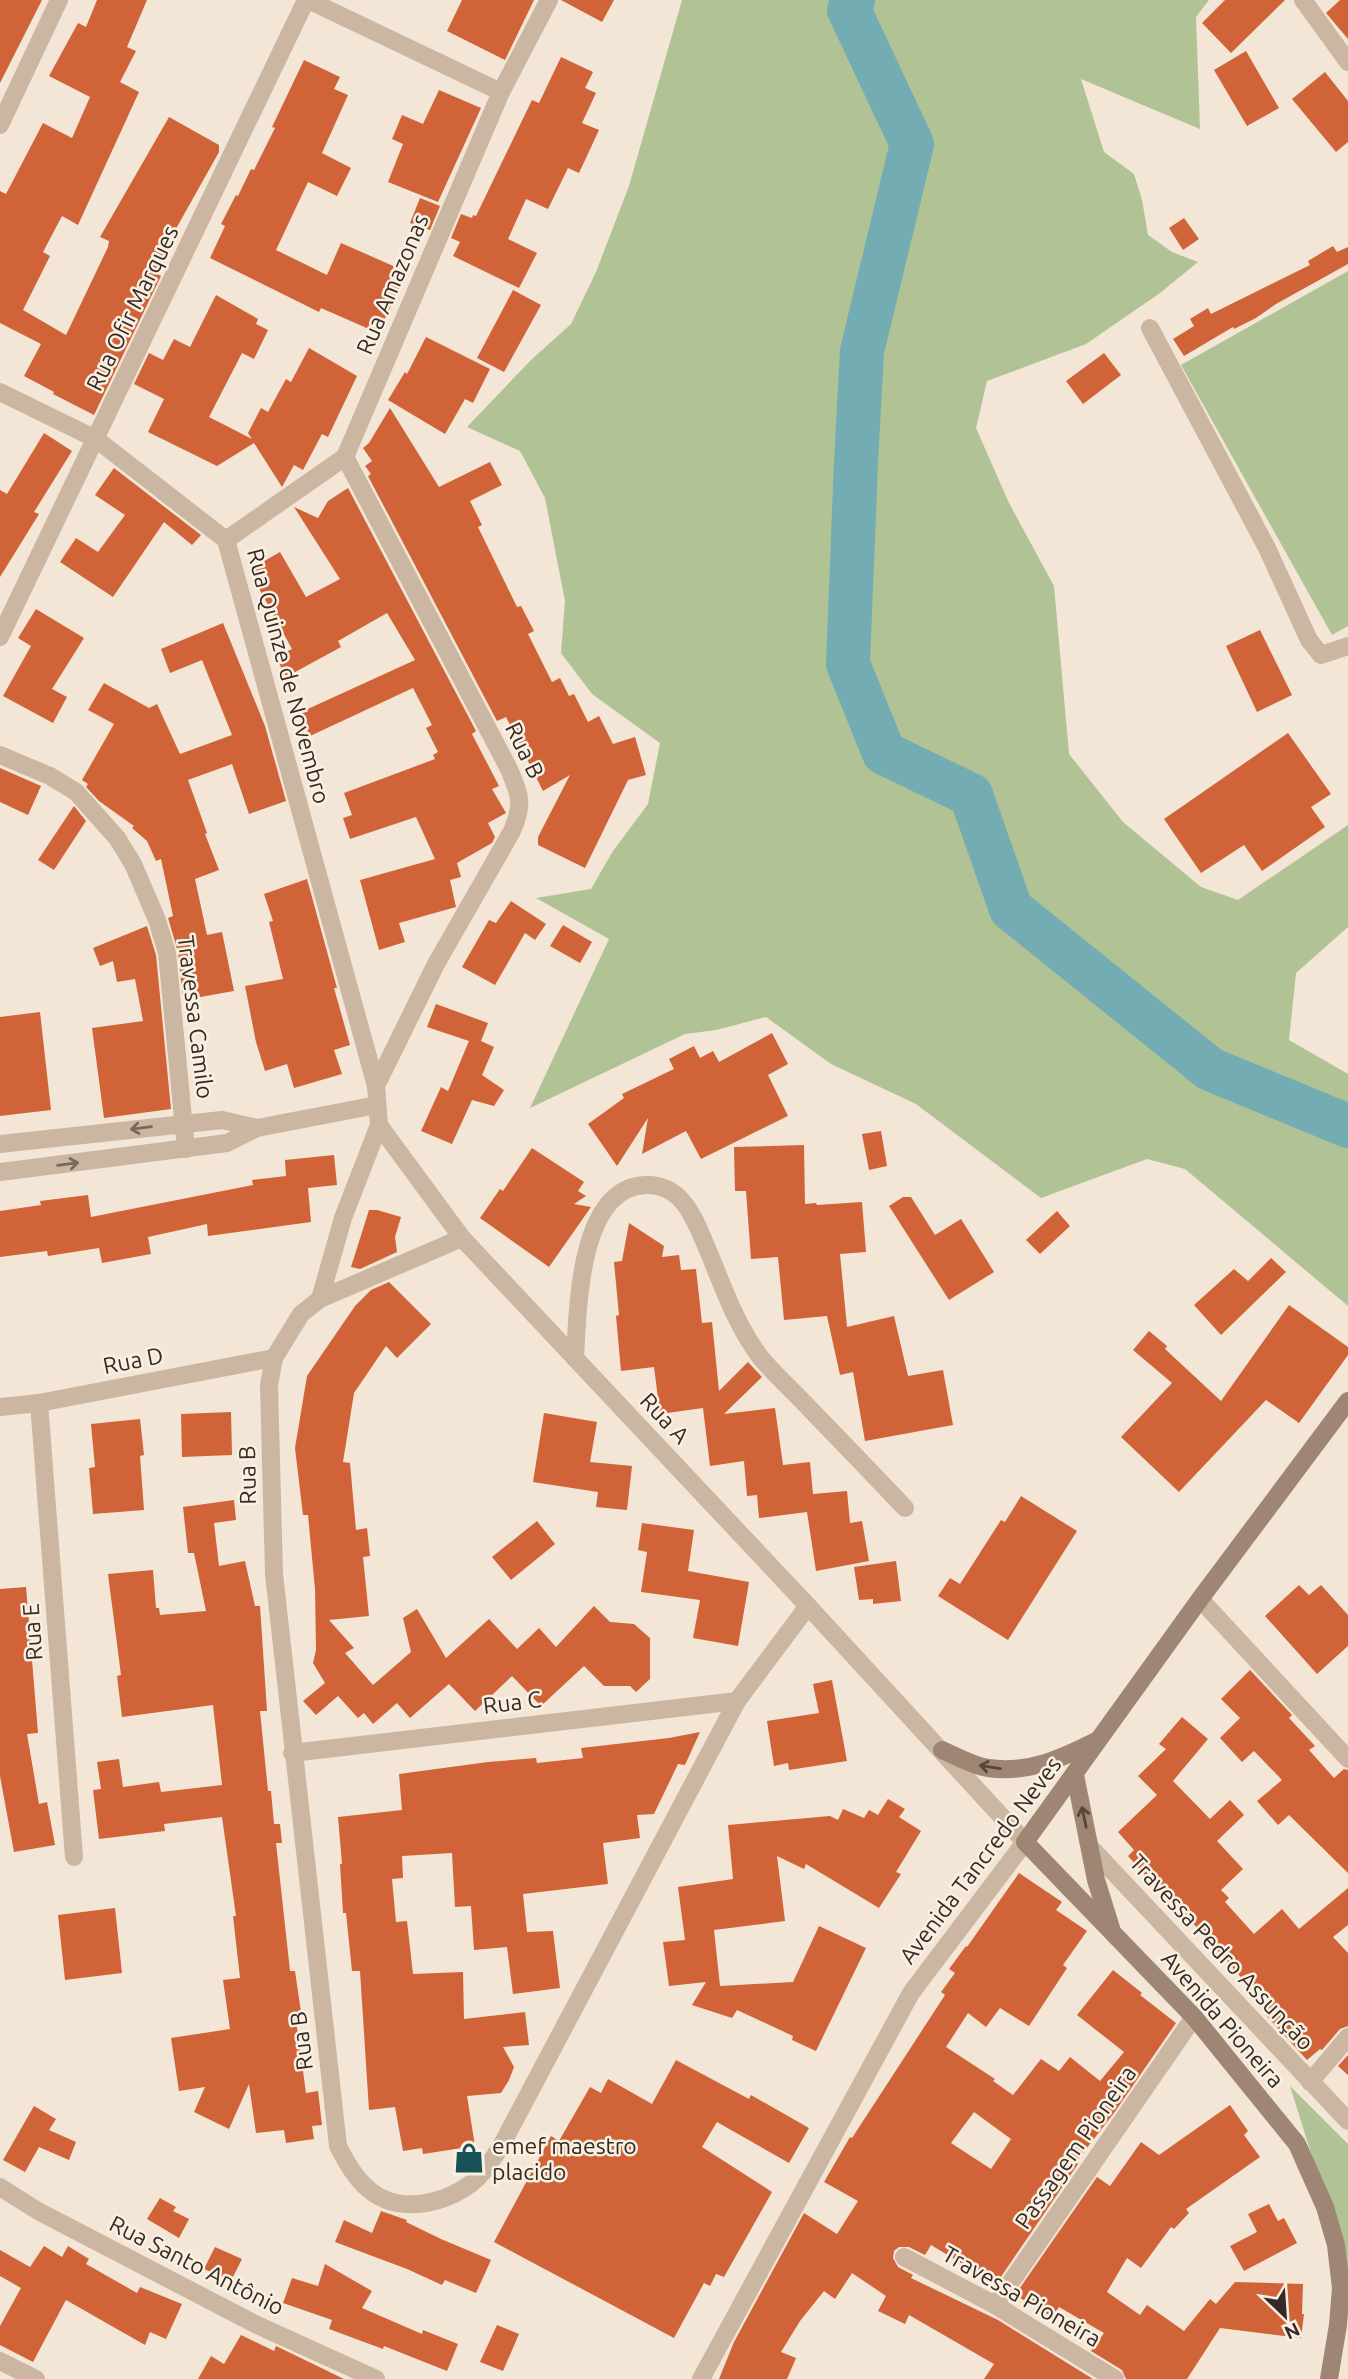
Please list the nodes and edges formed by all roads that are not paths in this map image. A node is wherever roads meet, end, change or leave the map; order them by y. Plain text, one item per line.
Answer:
1 (59, 0) edge
2 (307, 0) edge
3 (549, 0) edge
4 (1303, 0) edge
5 (1348, 62) edge
6 (501, 92) junction
7 (0, 125) edge
8 (1150, 328) dead end
9 (0, 392) edge
10 (96, 439) junction
11 (345, 457) junction
12 (226, 540) junction
13 (0, 638) edge
14 (1348, 646) edge
15 (0, 755) edge
16 (377, 1096) junction
17 (184, 1122) junction
18 (379, 1125) junction
19 (257, 1128) junction
20 (0, 1144) edge
21 (186, 1149) junction
22 (0, 1172) edge
23 (462, 1238) junction
24 (320, 1299) junction
25 (274, 1358) junction
26 (575, 1358) junction
27 (1348, 1401) edge
28 (39, 1403) junction
29 (0, 1407) edge
30 (905, 1508) dead end
31 (1200, 1600) junction
32 (808, 1606) junction
33 (737, 1701) junction
34 (1101, 1739) junction
35 (942, 1750) junction
36 (292, 1752) junction
37 (1348, 1759) edge
38 (1075, 1775) junction
39 (1025, 1842) junction
40 (1090, 1847) junction
41 (74, 1857) dead end
42 (1112, 1931) junction
43 (1194, 2017) junction
44 (1348, 2038) edge
45 (1310, 2082) junction
46 (1348, 2121) edge
47 (0, 2187) edge
48 (904, 2257) dead end
49 (995, 2305) junction
50 (0, 2361) edge
51 (36, 2379) edge
52 (376, 2379) edge
53 (701, 2379) edge
54 (1115, 2379) edge
55 (1329, 2379) edge

1 - 7 street
2 - 6 street
2 - 10 street, Rua Ofir Marques
3 - 6 street, Rua Amazonas
4 - 5 street
6 - 11 street, Rua Amazonas
8 - 14 street
9 - 10 street, Rua Quinze de Novembro
10 - 12 street, Rua Quinze de Novembro
10 - 13 street, Rua Ofir Marques
11 - 12 street
11 - 16 street, Rua B
12 - 16 street, Rua Quinze de Novembro
15 - 17 street, Travessa Camilo
16 - 18 street
16 - 19 street
17 - 19 street
17 -> 20 street
17 - 21 street, Travessa Camilo
18 - 23 street, Rua A
18 - 24 street, Rua B
19 - 21 street
22 -> 21 street
23 - 24 street
23 - 26 street, Rua A
24 - 25 street, Rua B
25 - 28 street, Rua D
25 - 36 street, Rua B
26 - 30 street
26 - 32 street, Rua A
27 - 31 street, Avenida Tancredo Neves
28 - 29 street, Rua D
28 - 41 street, Rua E
31 - 34 street, Avenida Tancredo Neves
31 - 37 street
32 - 33 street, Rua B
32 - 35 street, Rua A
33 - 36 street, Rua C
33 - 36 street, Rua B
34 -> 35 street
34 - 38 street, Avenida Tancredo Neves
35 - 39 street, Avenida Pioneira
38 - 39 street, Avenida Tancredo Neves
40 -> 38 street
39 - 42 street, Avenida Pioneira
39 - 53 street, Avenida Tancredo Neves
40 - 42 street
40 - 45 street, Travessa Pedro Assunção
42 - 43 street, Avenida Pioneira
43 - 49 street, Passagem Pioneira
43 - 55 street, Avenida Pioneira
44 - 45 street
45 - 46 street, Travessa Pedro Assunção
47 - 52 street, Rua Santo Antônio
48 - 49 street, Travessa Pioneira
49 - 54 street, Travessa Pioneira
50 - 51 street

